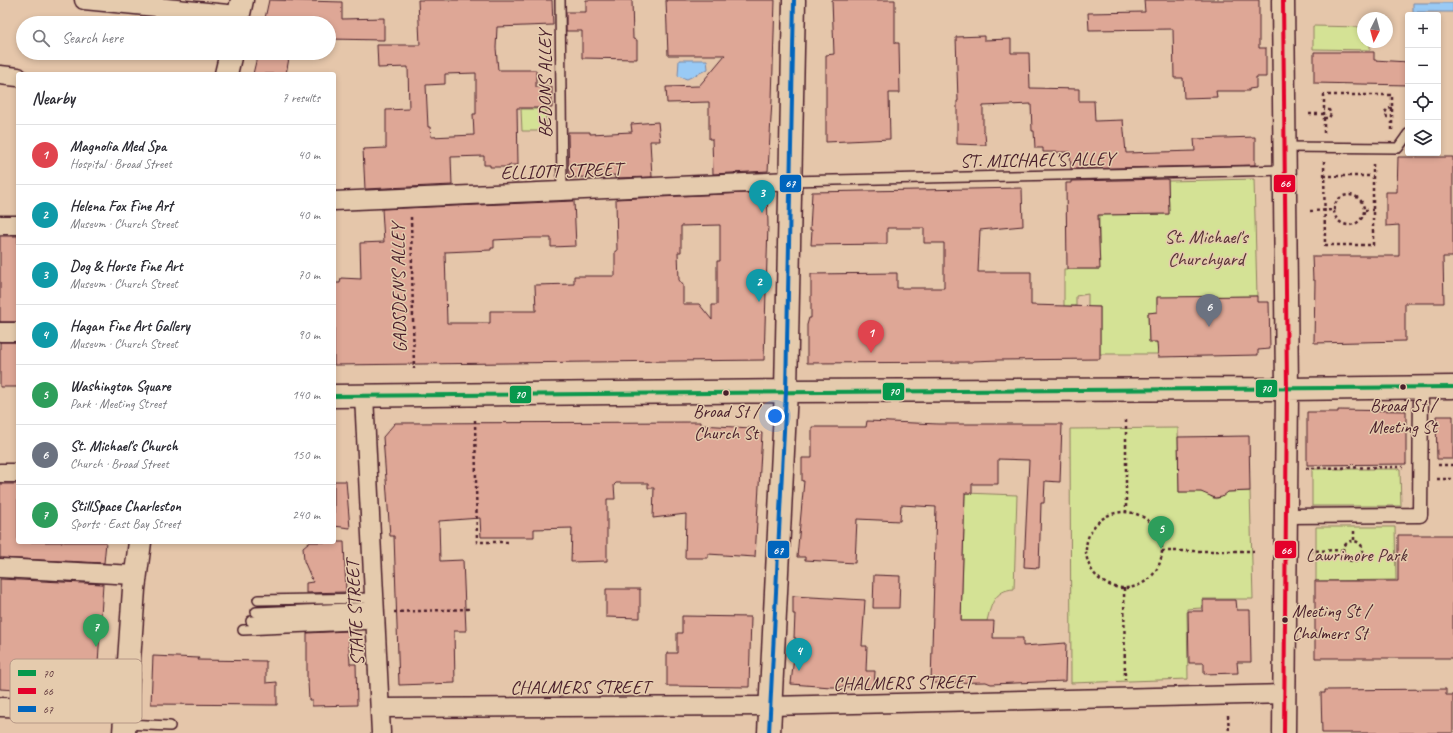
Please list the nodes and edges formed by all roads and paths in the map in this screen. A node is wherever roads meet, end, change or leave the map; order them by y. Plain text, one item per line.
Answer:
1 (84, 0) edge
2 (560, 0) edge
3 (794, 0) edge
4 (1284, 0) edge
5 (239, 13) edge
6 (229, 60) edge
7 (226, 72) edge
8 (0, 75) edge
9 (16, 77) edge
10 (1392, 108) junction
11 (1324, 110) junction
12 (1309, 114) dead end
13 (1324, 114) junction
14 (1392, 117) junction
15 (1324, 118) junction
16 (1324, 136) dead end
17 (1392, 136) dead end
18 (1405, 138) edge
19 (1285, 146) junction
20 (1324, 155) dead end
21 (1372, 156) dead end
22 (1285, 170) junction
23 (1324, 176) junction
24 (1373, 176) junction
25 (790, 181) junction
26 (562, 191) junction
27 (336, 201) edge
28 (1325, 210) junction
29 (1334, 210) junction
30 (1365, 210) junction
31 (1373, 210) junction
32 (1310, 211) dead end
33 (411, 214) dead end
34 (0, 225) edge
35 (16, 226) edge
36 (0, 332) edge
37 (16, 332) edge
38 (414, 369) dead end
39 (1453, 387) edge
40 (1421, 388) junction
41 (1287, 389) junction
42 (786, 391) junction
43 (336, 396) edge
44 (364, 396) junction
45 (1126, 418) dead end
46 (475, 420) dead end
47 (1453, 465) edge
48 (1434, 466) dead end
49 (1408, 467) dead end
50 (1305, 468) dead end
51 (0, 473) edge
52 (16, 473) edge
53 (1434, 479) dead end
54 (1453, 479) edge
55 (1126, 513) junction
56 (1285, 516) junction
57 (508, 542) dead end
58 (140, 544) edge
59 (1343, 550) junction
60 (1162, 551) junction
61 (1254, 551) dead end
62 (1310, 551) dead end
63 (0, 568) edge
64 (135, 575) junction
65 (1124, 588) junction
66 (258, 600) dead end
67 (469, 610) dead end
68 (256, 612) dead end
69 (375, 612) junction
70 (394, 612) dead end
71 (251, 621) dead end
72 (243, 630) dead end
73 (129, 659) edge
74 (1125, 682) dead end
75 (1284, 694) junction
76 (770, 706) junction
77 (0, 707) edge
78 (10, 708) edge
79 (380, 708) junction
80 (1228, 715) dead end
81 (136, 723) edge
82 (170, 726) dead end
83 (381, 733) edge
84 (769, 733) edge
85 (1229, 733) edge
86 (1284, 733) edge

1 - 5 street
2 - 26 lane, BEDONS ALLEY
3 - 25 street
4 - 19 street
6 - 7 street
8 - 9 street
10 - 11 path
10 - 14 path
10 - 14 path
11 - 13 path
11 - 15 path
12 - 13 path
13 - 15 path
14 - 17 path
15 - 16 path
18 - 19 lane
19 - 22 street
20 - 23 path
21 - 24 path
22 - 25 lane, ST. MICHAEL'S ALLEY
22 - 41 street
23 - 24 path
23 - 28 path
24 - 31 path
25 - 26 street, ELLIOTT STREET
25 - 42 street
26 - 27 street, ELLIOTT STREET
28 - 29 path
28 - 31 path
28 - 32 path
29 - 30 path
29 - 30 path
30 - 31 path
33 - 38 path, GADSDEN'S ALLEY
34 - 35 street
36 - 37 street
39 - 40 street
40 - 41 street
40 - 56 street
41 - 42 street
41 - 56 street
42 - 44 street
42 - 76 street
43 - 44 street
44 - 69 street, STATE STREET
45 - 55 path
46 - 57 path
47 - 48 path
49 - 50 path
51 - 52 street
53 - 54 path
55 - 60 path
55 - 65 path
56 - 75 street
58 - 64 street
59 - 59 path
59 - 62 path
60 - 61 path
60 - 65 path
63 - 64 street
64 - 73 street
65 - 74 path
66 - 69 lane
67 - 70 path
68 - 69 lane
69 - 71 lane
69 - 72 lane
69 - 79 street, STATE STREET
75 - 76 street, CHALMERS STREET
75 - 86 street
76 - 79 street, CHALMERS STREET
76 - 84 street
77 - 78 street
79 - 83 street, STATE STREET
80 - 85 path
81 - 82 lane

